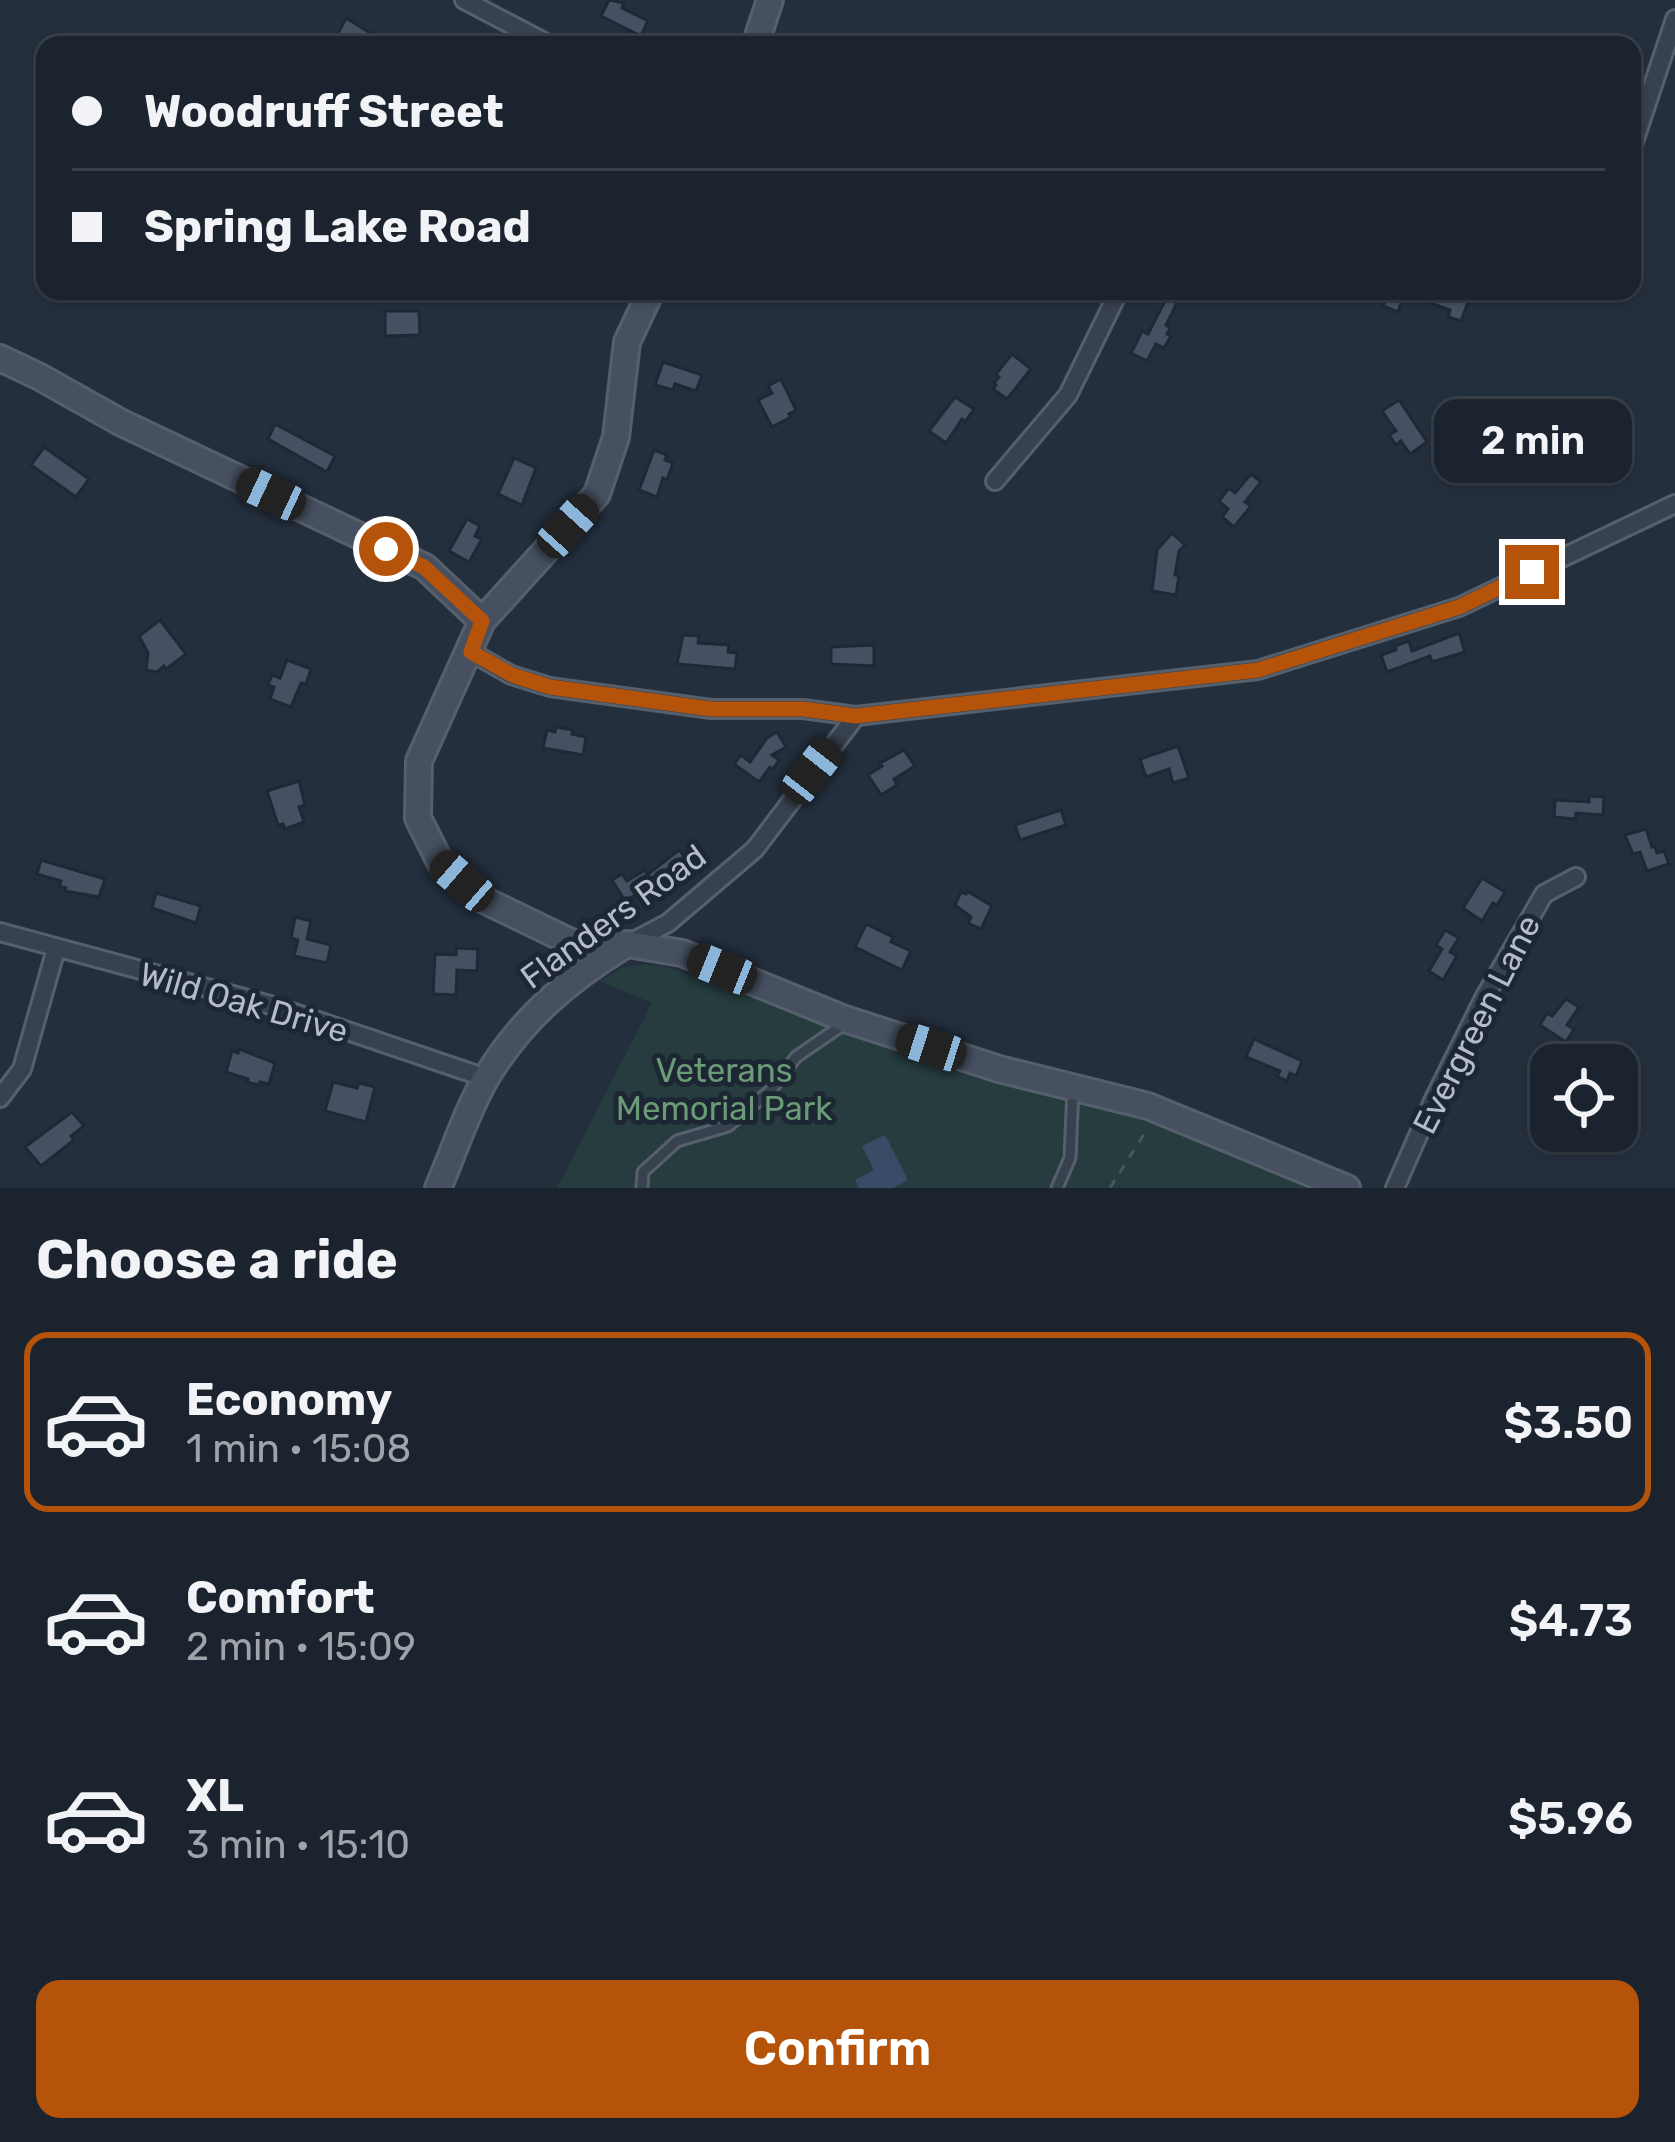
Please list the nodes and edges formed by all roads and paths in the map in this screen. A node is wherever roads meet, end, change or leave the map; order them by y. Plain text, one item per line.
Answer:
1 (464, 0) edge
2 (770, 0) edge
3 (1675, 19) edge
4 (533, 36) edge
5 (757, 36) edge
6 (1641, 121) edge
7 (647, 300) edge
8 (1114, 300) edge
9 (0, 358) edge
10 (995, 481) dead end
11 (1675, 505) edge
12 (482, 621) junction
13 (471, 652) junction
14 (856, 716) junction
15 (1576, 877) dead end
16 (0, 932) edge
17 (628, 944) junction
18 (56, 949) junction
19 (842, 1018) junction
20 (486, 1078) junction
21 (1073, 1088) junction
22 (0, 1098) edge
23 (1156, 1110) junction
24 (438, 1188) edge
25 (642, 1188) edge
26 (1057, 1188) edge
27 (1110, 1188) edge
28 (1347, 1188) edge
29 (1395, 1188) edge

1 - 4 street
2 - 5 street
3 - 6 street
7 - 12 street
8 - 10 street
9 - 12 street
11 - 14 street
12 - 13 street
13 - 14 street
13 - 17 street
14 - 17 street, Flanders Road
15 - 29 street, Evergreen Lane
16 - 18 street, Wild Oak Drive
17 - 19 street
17 - 20 street, Flanders Road
18 - 20 street, Wild Oak Drive
18 - 22 street
19 - 21 street
19 - 25 lane
20 - 24 street, Flanders Road
21 - 23 street
21 - 26 lane
23 - 27 path
23 - 28 street

